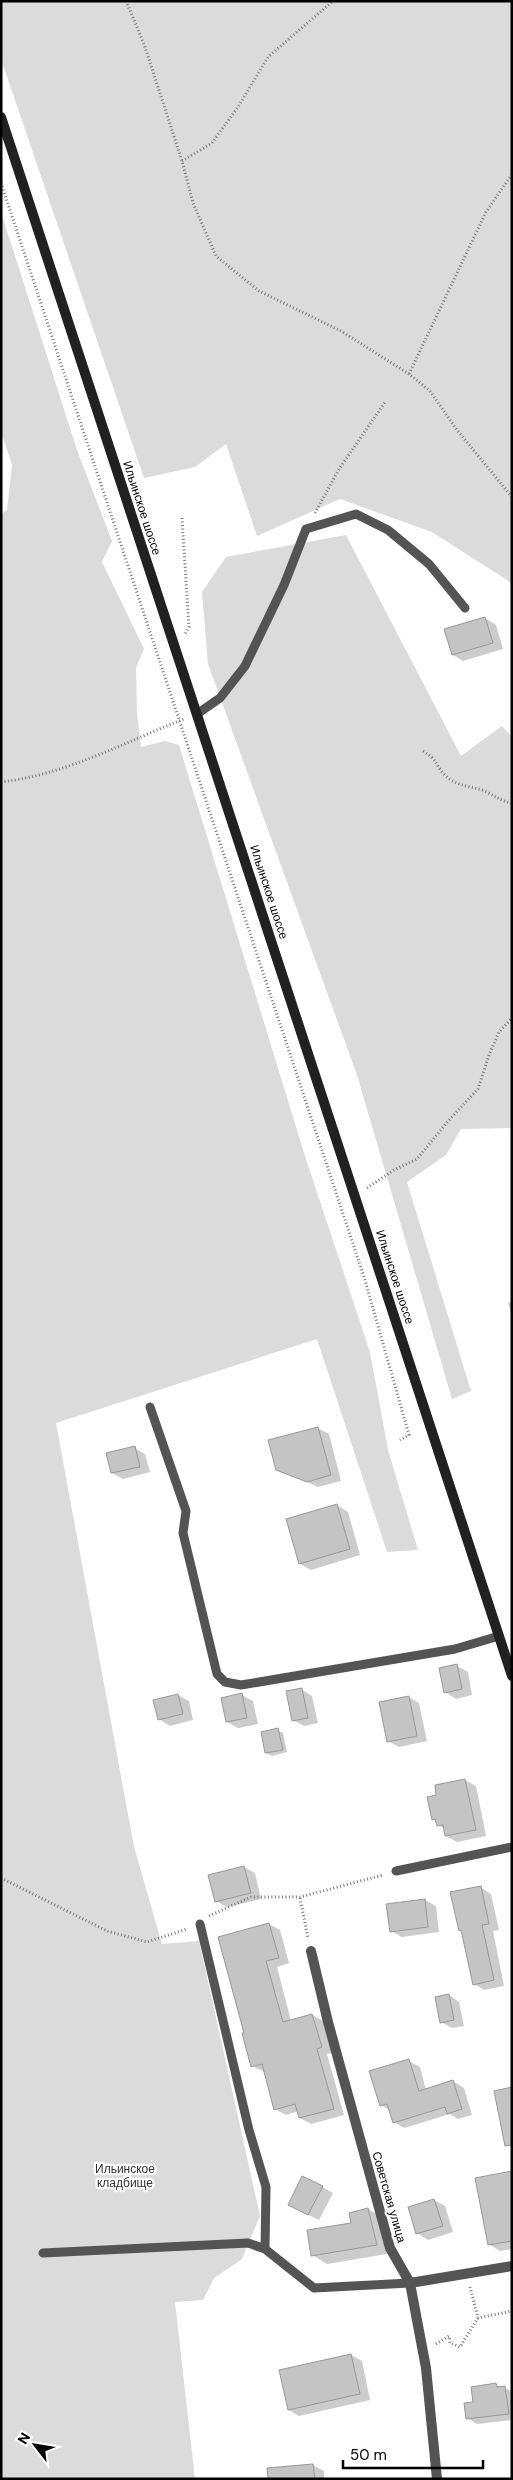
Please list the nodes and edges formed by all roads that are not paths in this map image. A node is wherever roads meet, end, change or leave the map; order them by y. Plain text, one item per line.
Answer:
1 (1, 117) edge
2 (465, 608) dead end
3 (197, 714) junction
4 (150, 1407) dead end
5 (499, 1636) junction
6 (512, 1676) edge
7 (512, 1847) edge
8 (396, 1871) road end
9 (200, 1924) road end
10 (311, 1951) road end
11 (265, 2249) junction
12 (43, 2253) dead end
13 (512, 2266) edge
14 (410, 2283) junction
15 (437, 2479) edge

1 - 3 main road, Ильинское шоссе
2 - 3 lane
3 - 5 main road, Ильинское шоссе
4 - 5 lane
5 - 6 main road, Ильинское шоссе
7 - 8 lane
9 - 11 lane
10 - 14 street, Советская улица
11 - 12 lane
11 - 14 lane
13 - 14 street
14 - 15 street, Советская улица

